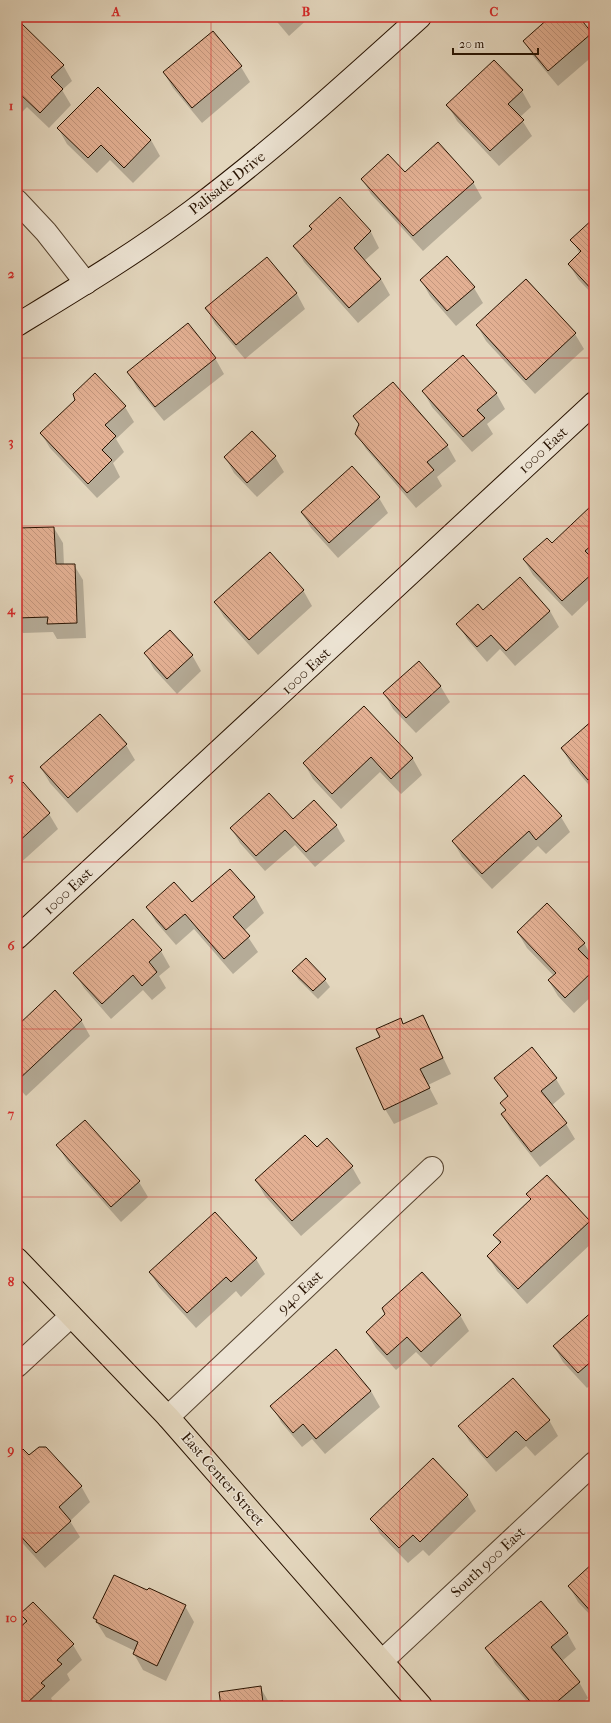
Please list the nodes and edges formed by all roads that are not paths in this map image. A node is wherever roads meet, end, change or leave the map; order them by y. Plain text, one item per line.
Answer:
1 (420, 17) edge
2 (17, 201) edge
3 (86, 283) junction
4 (17, 325) edge
5 (594, 403) edge
6 (17, 938) edge
7 (432, 1168) dead end
8 (17, 1259) edge
9 (71, 1316) junction
10 (17, 1366) edge
11 (168, 1417) junction
12 (594, 1463) edge
13 (382, 1661) junction
14 (421, 1706) edge

1 - 3 street, Palisade Drive
2 - 3 street
3 - 4 street, Palisade Drive
5 - 6 street, 1000 East
7 - 11 street, 940 East
8 - 9 main road, East Center Street
9 - 10 street
9 - 11 main road, East Center Street
11 - 13 main road, East Center Street
12 - 13 street, South 900 East
13 - 14 main road, East Center Street

